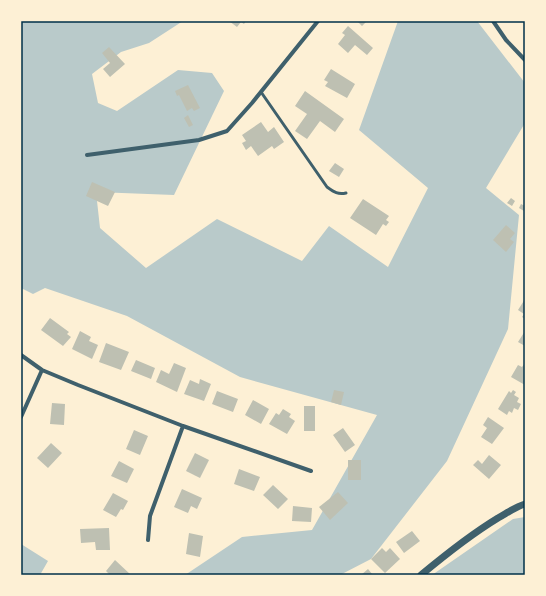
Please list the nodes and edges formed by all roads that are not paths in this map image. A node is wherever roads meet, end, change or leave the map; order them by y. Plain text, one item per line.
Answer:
1 (318, 21) edge
2 (493, 21) edge
3 (525, 60) edge
4 (261, 92) junction
5 (87, 155) dead end
6 (346, 193) dead end
7 (21, 355) edge
8 (42, 370) junction
9 (21, 417) edge
10 (183, 426) junction
11 (312, 471) dead end
12 (525, 504) edge
13 (148, 540) dead end
14 (420, 575) edge

1 - 4 street
2 - 3 street
4 - 5 street
4 - 6 lane
7 - 8 street
8 - 9 street
8 - 10 street
10 - 11 street
10 - 13 street
12 - 14 street

